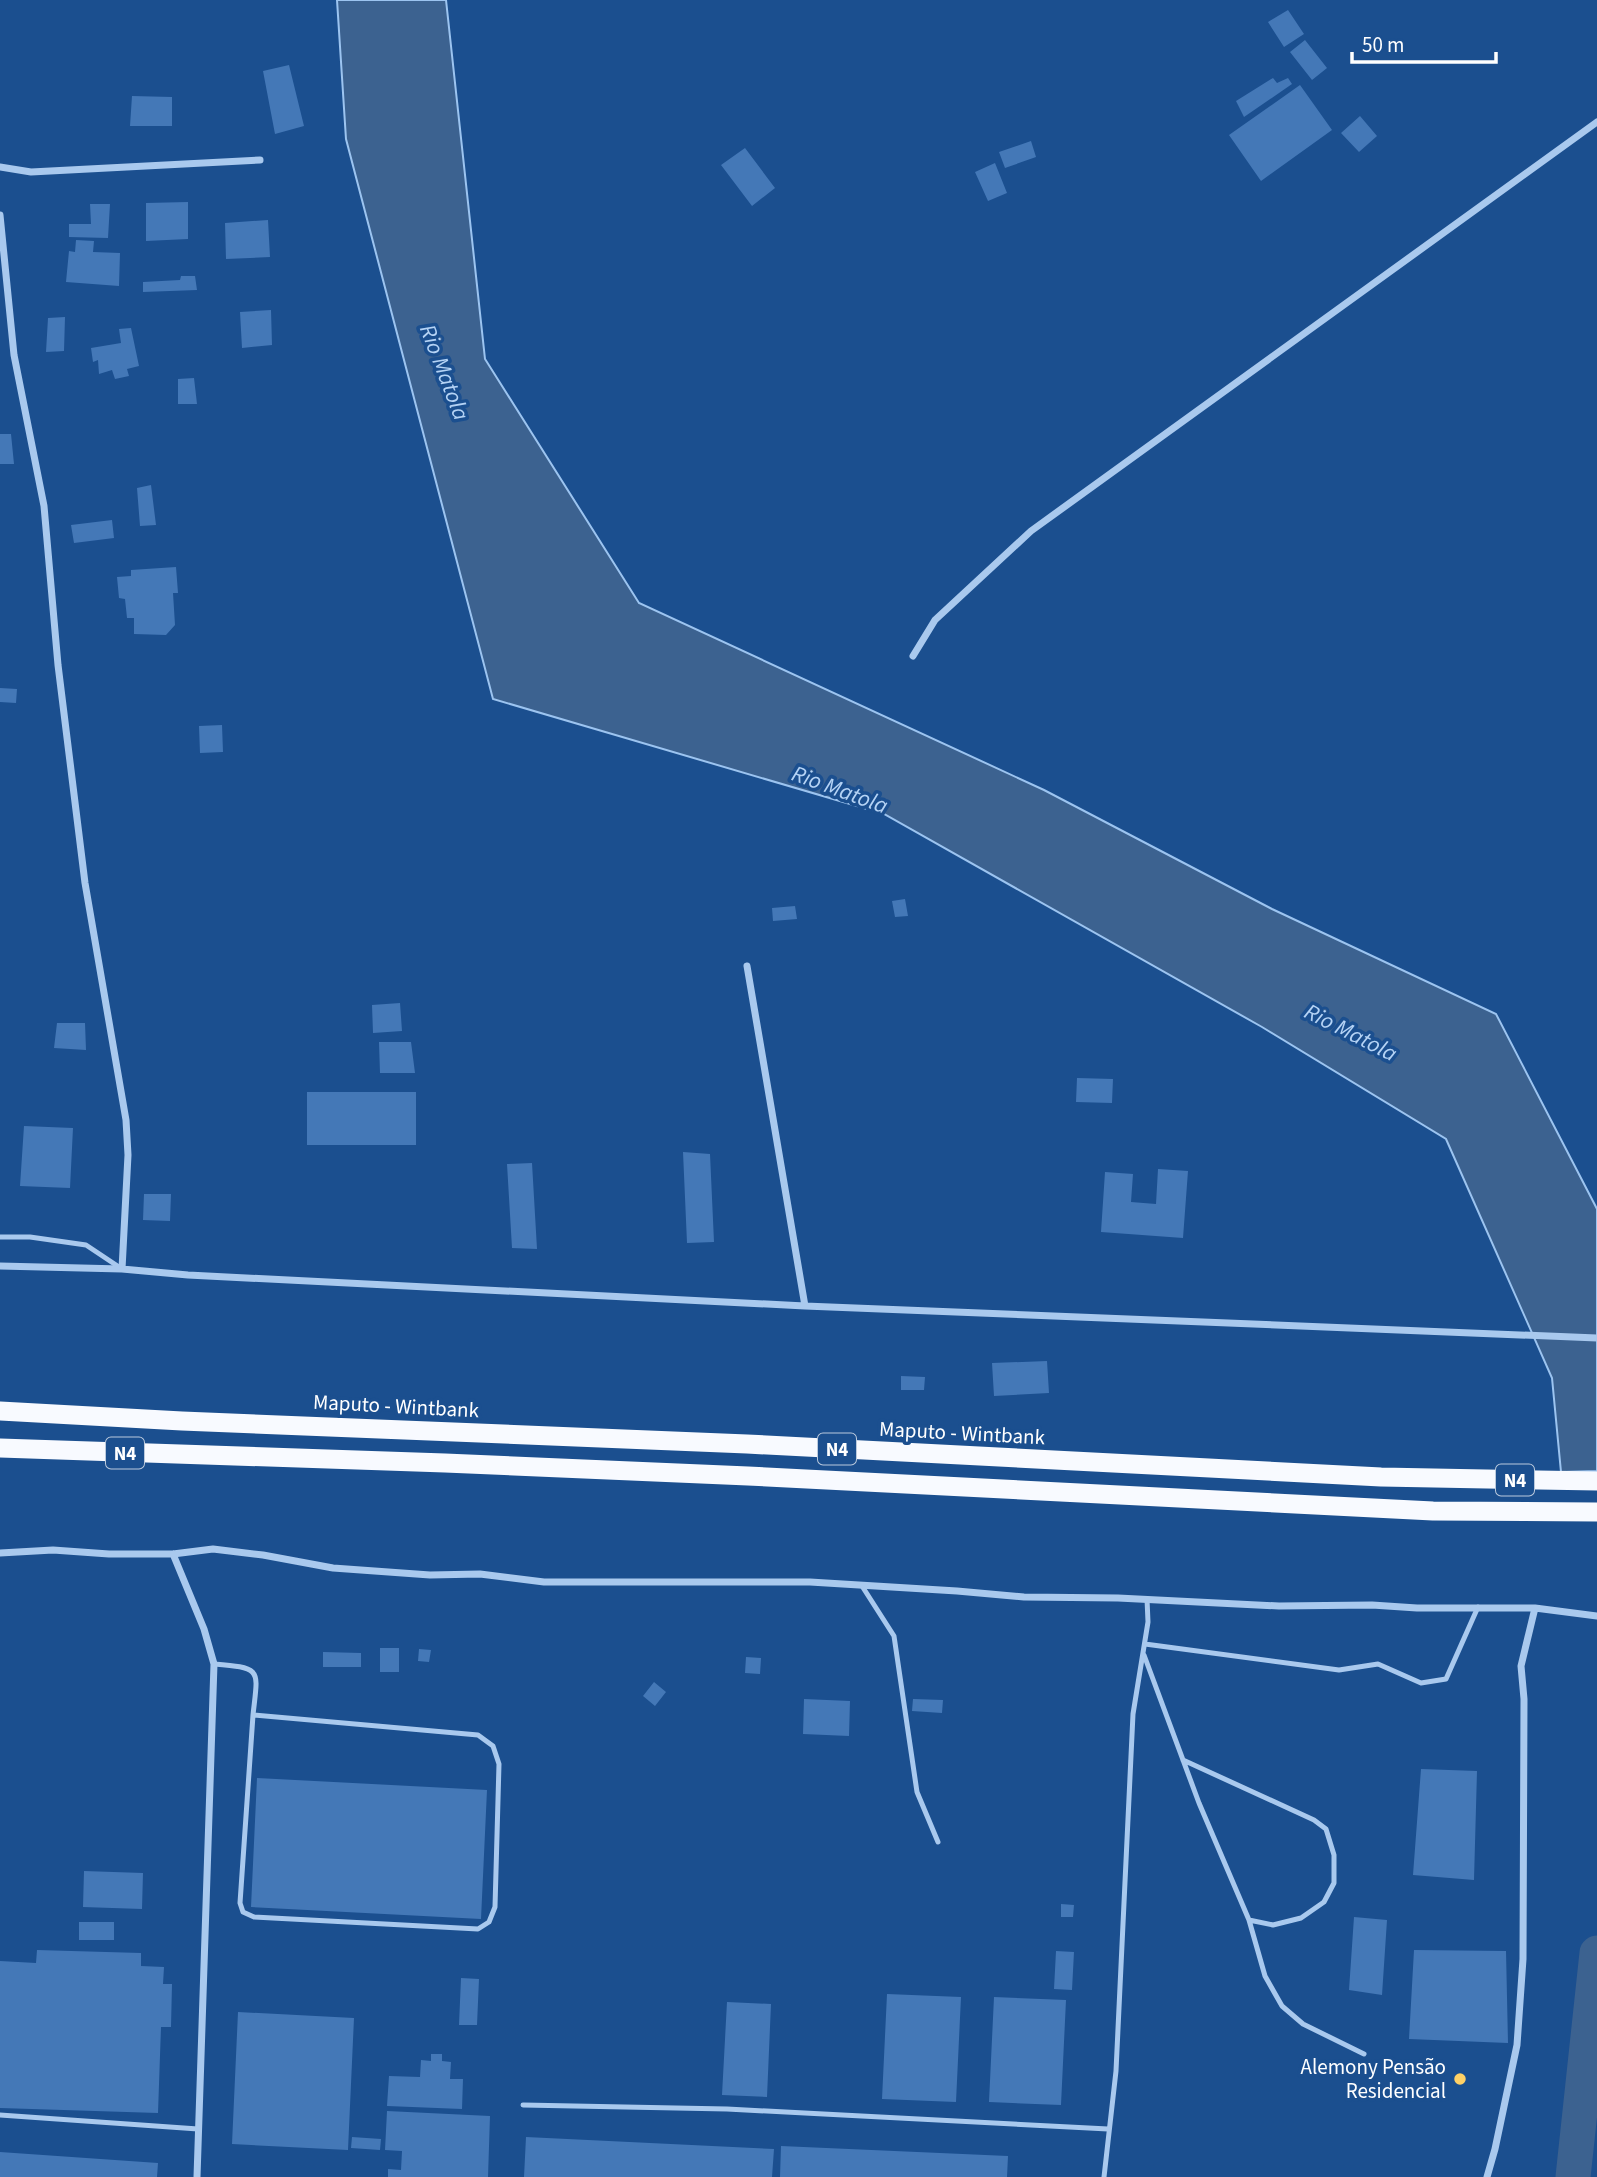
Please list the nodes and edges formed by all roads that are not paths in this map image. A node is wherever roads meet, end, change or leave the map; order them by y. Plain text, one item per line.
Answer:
1 (1597, 122) edge
2 (260, 160) dead end
3 (0, 167) edge
4 (0, 215) edge
5 (913, 656) dead end
6 (747, 966) dead end
7 (0, 1237) edge
8 (0, 1266) edge
9 (122, 1269) junction
10 (805, 1307) junction
11 (1597, 1338) edge
12 (0, 1411) edge
13 (0, 1448) edge
14 (1597, 1481) edge
15 (1597, 1512) edge
16 (0, 1553) edge
17 (173, 1554) junction
18 (862, 1586) junction
19 (1147, 1599) junction
20 (1478, 1607) junction
21 (1535, 1608) junction
22 (1597, 1616) edge
23 (1146, 1644) junction
24 (1144, 1655) junction
25 (215, 1664) junction
26 (253, 1715) junction
27 (1183, 1760) junction
28 (938, 1842) dead end
29 (1249, 1920) junction
30 (1364, 2054) dead end
31 (523, 2105) dead end
32 (0, 2115) edge
33 (198, 2129) junction
34 (1108, 2129) junction
35 (197, 2177) edge
36 (1104, 2177) edge
37 (1487, 2177) edge

1 - 5 street
2 - 3 street
4 - 9 street
6 - 10 street
7 - 9 lane
8 - 9 street
9 - 10 street
10 - 11 street
12 - 14 highway, Maputo - Wintbank / N4
13 - 15 highway, N4
16 - 17 street
17 - 18 street
17 - 25 street
18 - 19 street
18 - 28 lane
19 - 20 street
19 - 23 lane
20 - 21 street
20 - 23 lane
21 - 22 street
21 - 37 street
23 - 24 lane
24 - 27 lane
24 - 34 lane
25 - 26 lane
25 - 33 street
26 - 26 lane
27 - 29 lane
27 - 29 lane
29 - 30 lane
31 - 34 lane
32 - 33 lane
33 - 35 street
34 - 36 lane

